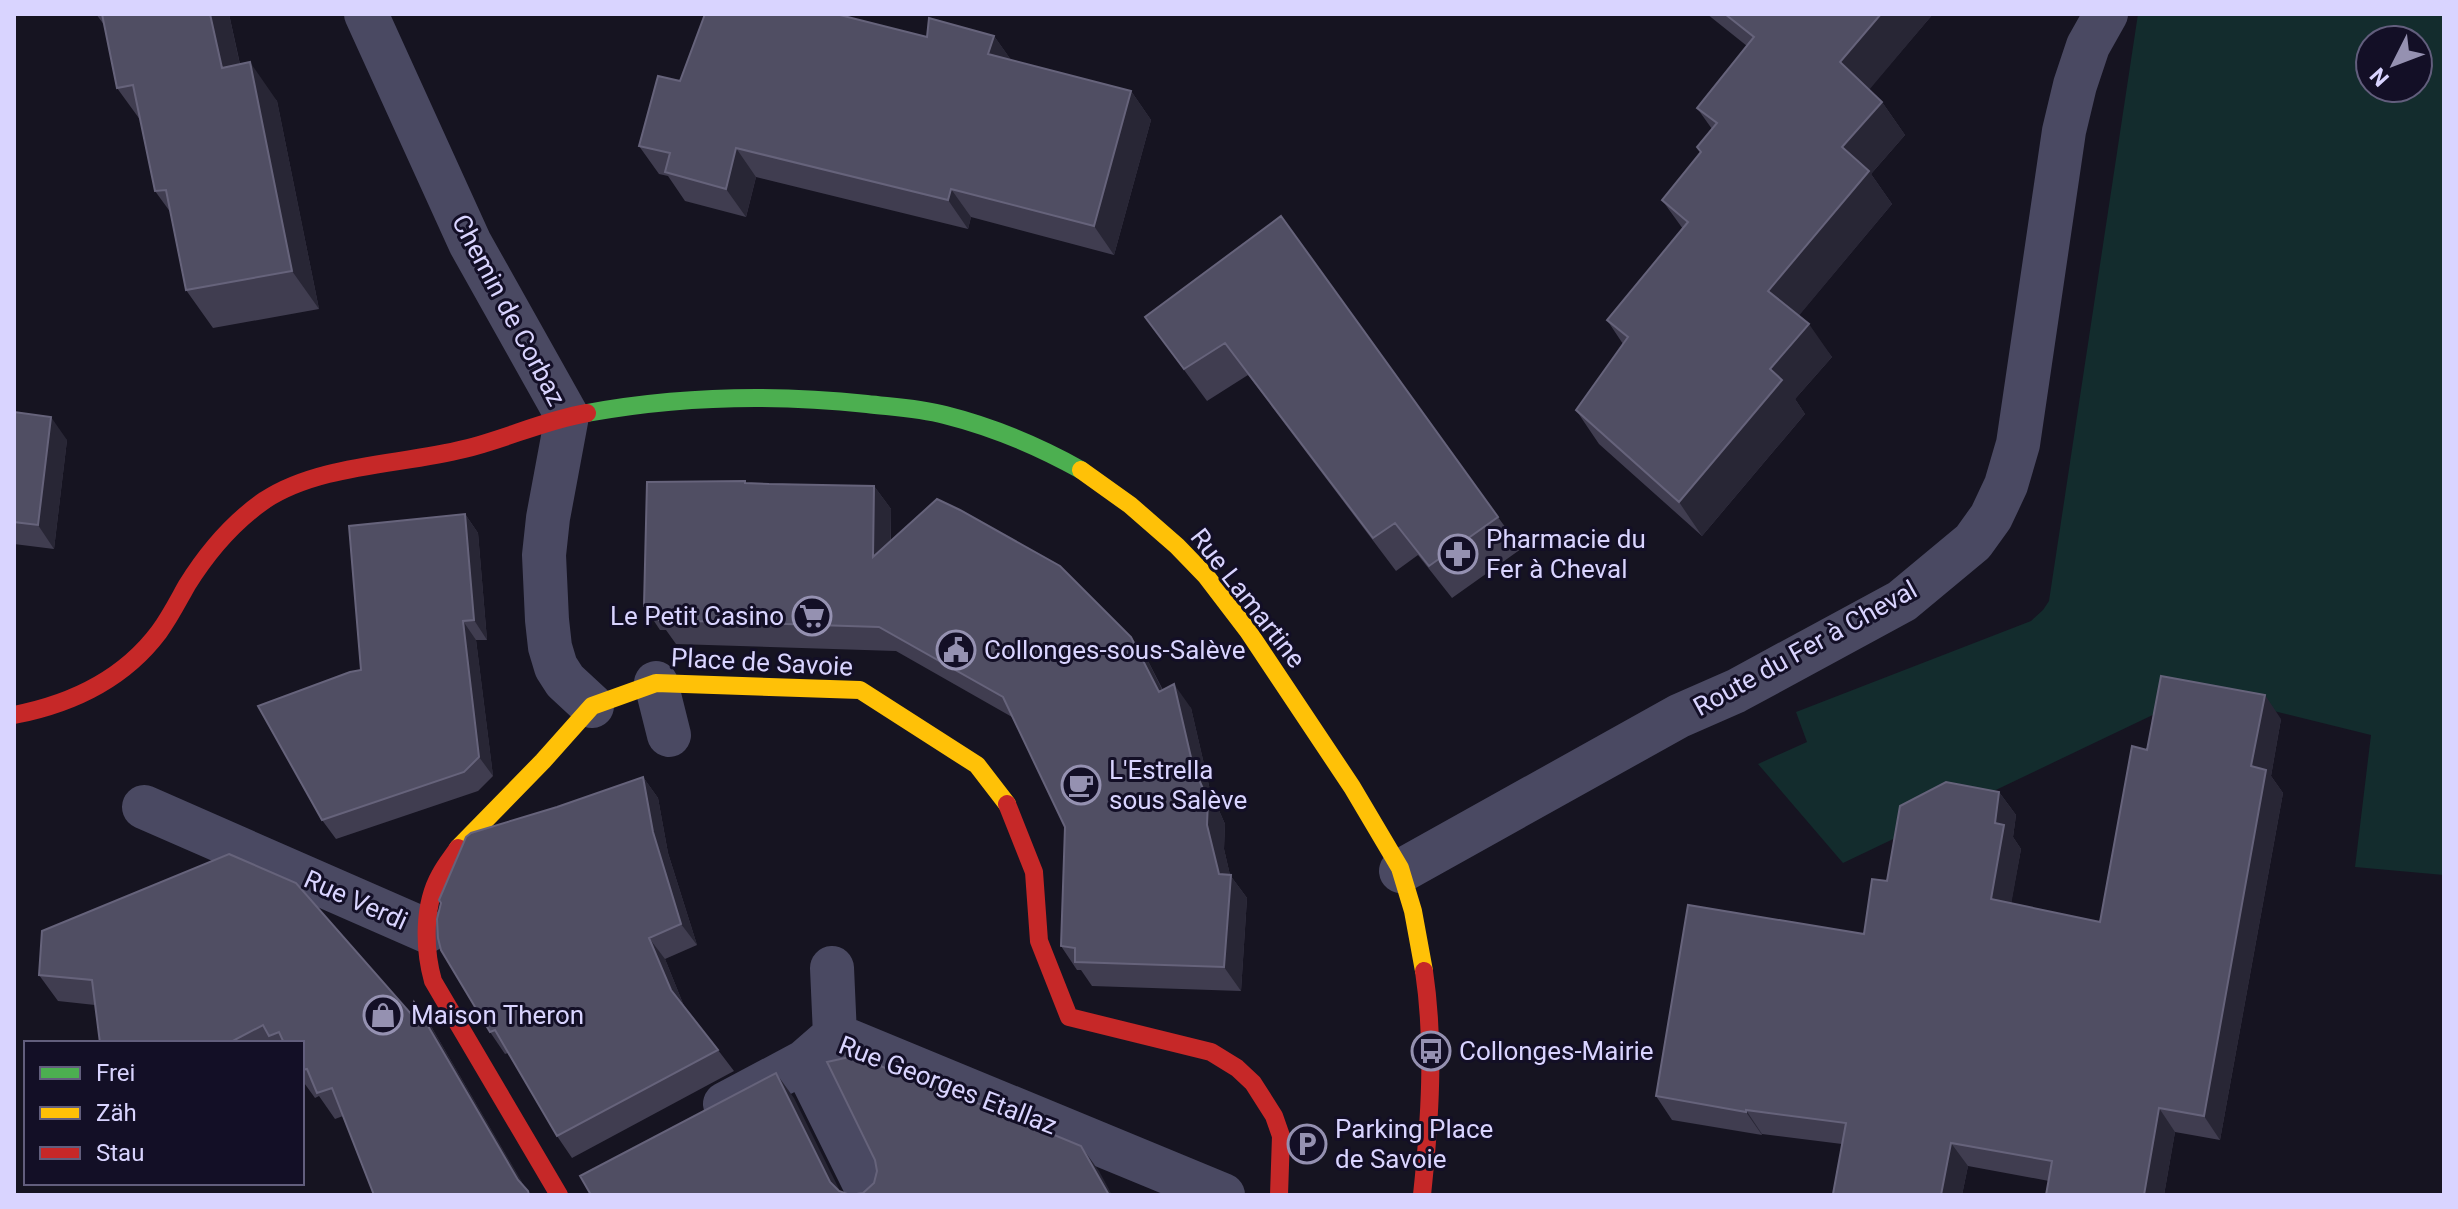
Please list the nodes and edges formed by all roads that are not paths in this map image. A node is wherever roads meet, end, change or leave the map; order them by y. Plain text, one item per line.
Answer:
1 (366, 14) edge
2 (2106, 14) edge
3 (567, 416) junction
4 (656, 683) junction
5 (592, 706) junction
6 (14, 715) edge
7 (669, 735) dead end
8 (144, 807) dead end
9 (1401, 871) junction
10 (427, 931) junction
11 (832, 968) dead end
12 (820, 1048) junction
13 (695, 1121) edge
14 (599, 1172) edge
15 (558, 1195) edge
16 (870, 1195) edge
17 (1223, 1195) edge
18 (1279, 1195) edge
19 (1422, 1195) edge

1 - 3 street, Chemin de Corbaz
2 - 9 street, Route du Fer à Cheval
3 - 5 street, Chemin de Corbaz
3 - 6 street, Rue Lamartine
3 - 9 street, Rue Lamartine
4 - 5 street, Place de Savoie
4 - 7 street
4 - 18 street, Place de Savoie
5 - 10 street
8 - 10 street, Rue Verdi
9 - 19 street, Rue Lamartine
10 - 15 street, Rue Verdi
11 - 12 street
12 - 13 street, Rue Georges Etallaz
12 - 16 street
12 - 17 street, Rue Georges Etallaz
14 - 15 street

